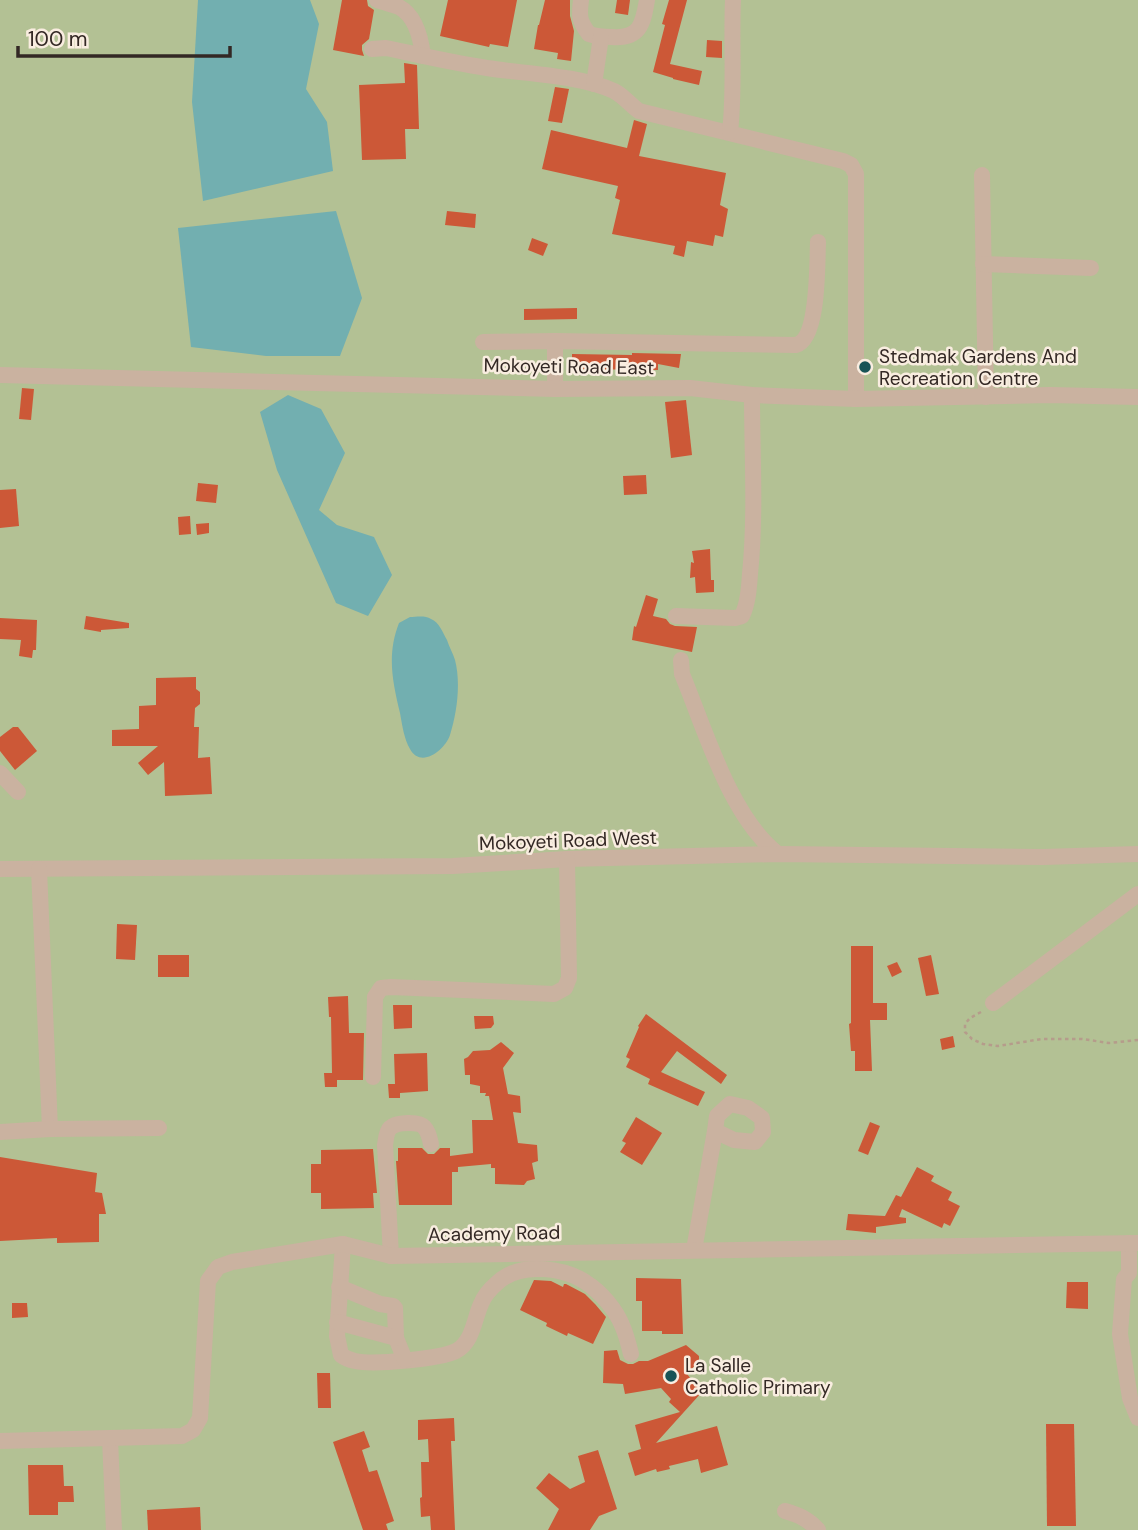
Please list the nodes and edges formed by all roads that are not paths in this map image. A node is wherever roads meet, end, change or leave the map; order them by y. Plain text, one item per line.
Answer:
1 (377, 0) edge
2 (581, 0) edge
3 (647, 0) edge
4 (733, 0) edge
5 (601, 37) junction
6 (372, 49) dead end
7 (424, 56) junction
8 (594, 83) junction
9 (730, 132) junction
10 (982, 175) dead end
11 (818, 242) dead end
12 (984, 264) junction
13 (1091, 268) dead end
14 (555, 341) junction
15 (483, 342) dead end
16 (0, 375) edge
17 (555, 388) junction
18 (752, 395) junction
19 (986, 397) junction
20 (1138, 397) edge
21 (856, 399) junction
22 (676, 616) dead end
23 (681, 660) dead end
24 (0, 774) edge
25 (18, 792) dead end
26 (778, 854) junction
27 (1138, 854) edge
28 (567, 859) junction
29 (0, 869) edge
30 (39, 869) junction
31 (1138, 894) edge
32 (993, 1003) road end
33 (373, 1077) dead end
34 (159, 1128) dead end
35 (50, 1129) junction
36 (715, 1131) dead end
37 (0, 1132) edge
38 (431, 1144) dead end
39 (1133, 1243) edge
40 (344, 1244) junction
41 (694, 1250) junction
42 (391, 1256) junction
43 (339, 1287) junction
44 (337, 1322) junction
45 (396, 1338) junction
46 (631, 1354) dead end
47 (405, 1360) junction
48 (1138, 1418) edge
49 (110, 1439) junction
50 (0, 1441) edge
51 (785, 1511) dead end
52 (114, 1530) edge
53 (818, 1530) edge

1 - 7 street
2 - 5 street
3 - 5 street
4 - 9 street
5 - 8 street
6 - 7 street
7 - 8 street
8 - 9 street
9 - 21 street
10 - 12 street
11 - 14 street
12 - 13 street
12 - 19 street
14 - 15 street
14 - 17 street
16 - 17 street, Mokoyeti Road East
17 - 18 street, Mokoyeti Road East
18 - 21 street, Mokoyeti Road East
18 - 22 street
19 - 20 street, Mokoyeti Road East
19 - 21 street, Mokoyeti Road East
23 - 26 street
24 - 25 street
26 - 27 street, Mokoyeti Road West
26 - 28 street, Mokoyeti Road West
28 - 30 street, Mokoyeti Road West
28 - 33 street
29 - 30 street, Mokoyeti Road West
30 - 35 street
31 - 32 street
34 - 35 street
35 - 37 street
36 - 41 street
38 - 42 street
39 - 41 street, Academy Road
39 - 48 street
40 - 42 street, Academy Road
40 - 43 street
40 - 49 street, Academy Road
41 - 42 street, Academy Road
43 - 44 street
43 - 45 street
44 - 45 street
44 - 47 street
45 - 47 street
46 - 47 street
49 - 50 street, Academy Road
49 - 52 street
51 - 53 street

